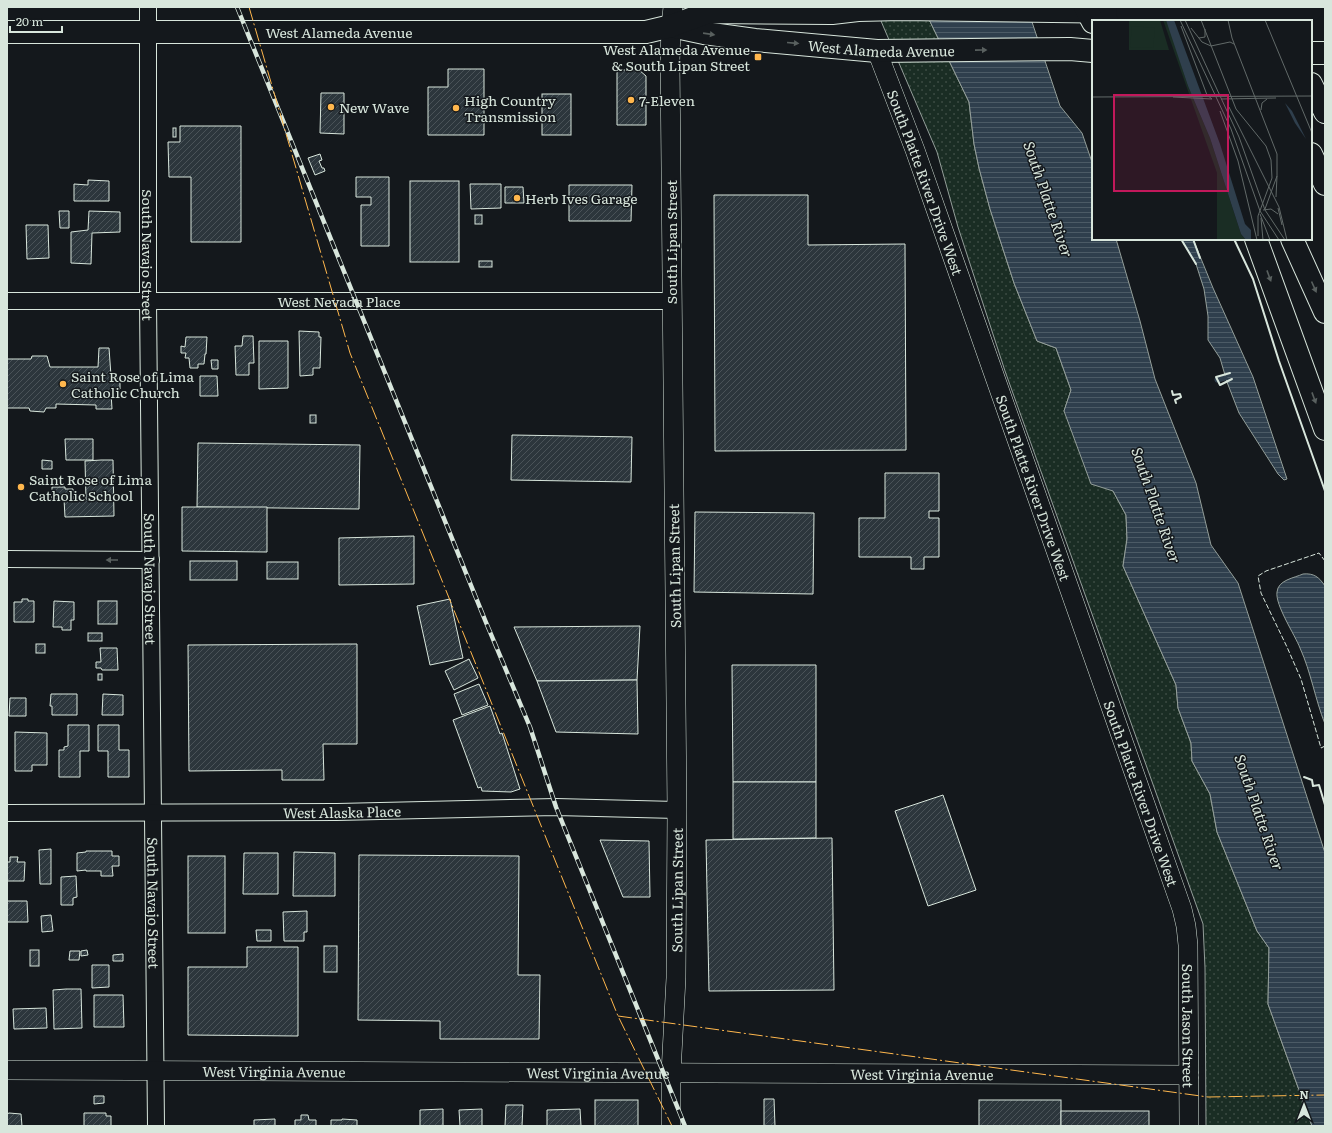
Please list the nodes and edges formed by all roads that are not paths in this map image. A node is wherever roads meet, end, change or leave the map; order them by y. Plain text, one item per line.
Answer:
1 (148, 7) edge
2 (1169, 7) edge
3 (1185, 7) edge
4 (1244, 7) edge
5 (1272, 7) edge
6 (1318, 10) edge
7 (1088, 13) edge
8 (672, 17) edge
9 (1175, 20) edge
10 (1192, 20) edge
11 (1250, 20) edge
12 (1278, 20) edge
13 (7, 32) edge
14 (148, 32) junction
15 (877, 51) junction
16 (1092, 51) edge
17 (1312, 53) edge
18 (1325, 53) edge
19 (1312, 86) edge
20 (1325, 112) edge
21 (1312, 156) edge
22 (1325, 184) edge
23 (1256, 240) edge
24 (1292, 240) edge
25 (7, 301) edge
26 (148, 301) junction
27 (672, 301) junction
28 (1325, 312) edge
29 (1325, 429) edge
30 (7, 559) edge
31 (151, 560) junction
32 (677, 810) junction
33 (7, 813) edge
34 (154, 813) junction
35 (1186, 926) joint
36 (7, 1070) edge
37 (155, 1070) junction
38 (671, 1072) junction
39 (1189, 1074) junction
40 (156, 1126) edge
41 (671, 1126) edge
42 (1189, 1126) edge

1 - 14 street, South Navajo Street
2 - 9 main road
3 - 10 main road
4 - 11 main road
5 - 12 main road
6 - 7 main road, West Alameda Avenue, bridge
7 - 8 main road, West Alameda Avenue
8 - 14 main road, West Alameda Avenue
8 -> 15 main road, West Alameda Avenue
8 - 27 street, South Lipan Street
13 - 14 main road, West Alameda Avenue
14 - 26 street, South Navajo Street
15 -> 16 main road, West Alameda Avenue
15 - 35 street, South Platte River Drive West
17 - 18 main road
19 - 20 main road
21 - 22 main road
23 -> 29 main road
24 -> 28 main road
25 - 26 street, West Nevada Place
26 - 27 street, West Nevada Place
26 - 31 street, South Navajo Street
27 - 32 street, South Lipan Street
31 -> 30 street
31 - 34 street, South Navajo Street
32 - 34 street, West Alaska Place
32 - 38 street, South Lipan Street
33 - 34 street, West Alaska Place
34 - 37 street, South Navajo Street
35 - 39 street, South Jason Street
36 - 37 street, West Virginia Avenue
37 - 38 street, West Virginia Avenue
37 - 40 street, South Navajo Street
38 - 39 street, West Virginia Avenue
38 - 41 street, South Lipan Street
39 - 42 street, South Jason Street

